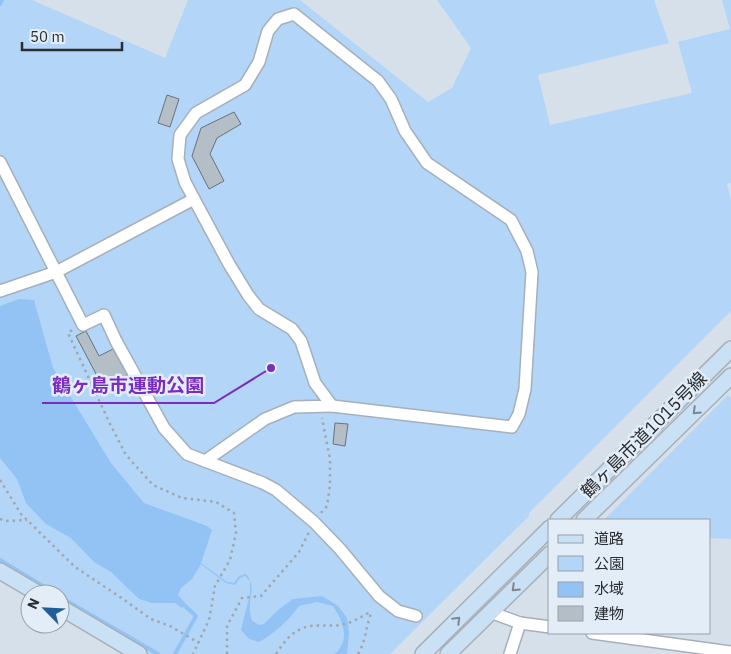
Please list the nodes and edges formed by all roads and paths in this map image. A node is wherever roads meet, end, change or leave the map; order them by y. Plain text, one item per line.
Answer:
1 (0, 162) edge
2 (194, 199) junction
3 (56, 272) junction
4 (0, 291) edge
5 (82, 325) junction
6 (731, 349) edge
7 (731, 376) edge
8 (332, 406) junction
9 (320, 407) junction
10 (205, 461) junction
11 (0, 480) edge
12 (0, 519) edge
13 (559, 519) edge
14 (585, 519) edge
15 (27, 520) junction
16 (314, 522) junction
17 (548, 530) edge
18 (548, 556) edge
19 (0, 571) edge
20 (22, 584) edge
21 (379, 596) junction
22 (372, 611) junction
23 (490, 612) junction
24 (70, 613) edge
25 (416, 616) dead end
26 (520, 623) junction
27 (548, 627) edge
28 (599, 634) edge
29 (199, 643) junction
30 (731, 652) edge
31 (139, 654) edge
32 (193, 654) edge
33 (227, 654) edge
34 (276, 654) edge
35 (358, 654) edge
36 (423, 654) edge
37 (448, 654) edge
38 (510, 654) edge

1 - 3 street
2 - 3 street
2 - 8 street
2 - 8 street
3 - 4 street
3 - 5 street
5 - 10 street
5 - 29 path
6 - 13 street, 鶴ヶ島市道1015号線
7 -> 14 street, 鶴ヶ島市道1015号線
8 - 9 street
9 - 10 street
9 - 16 path
10 - 16 street
11 - 15 path
12 - 15 path
15 - 29 path
16 - 21 street
16 - 33 path
36 -> 17 street
18 -> 23 street
19 - 20 street
21 - 22 path
21 - 25 street
22 - 34 path
22 - 35 path
23 - 26 street
23 - 37 street
24 - 31 street
26 - 27 street
26 - 38 street
28 - 30 street
29 - 32 path

